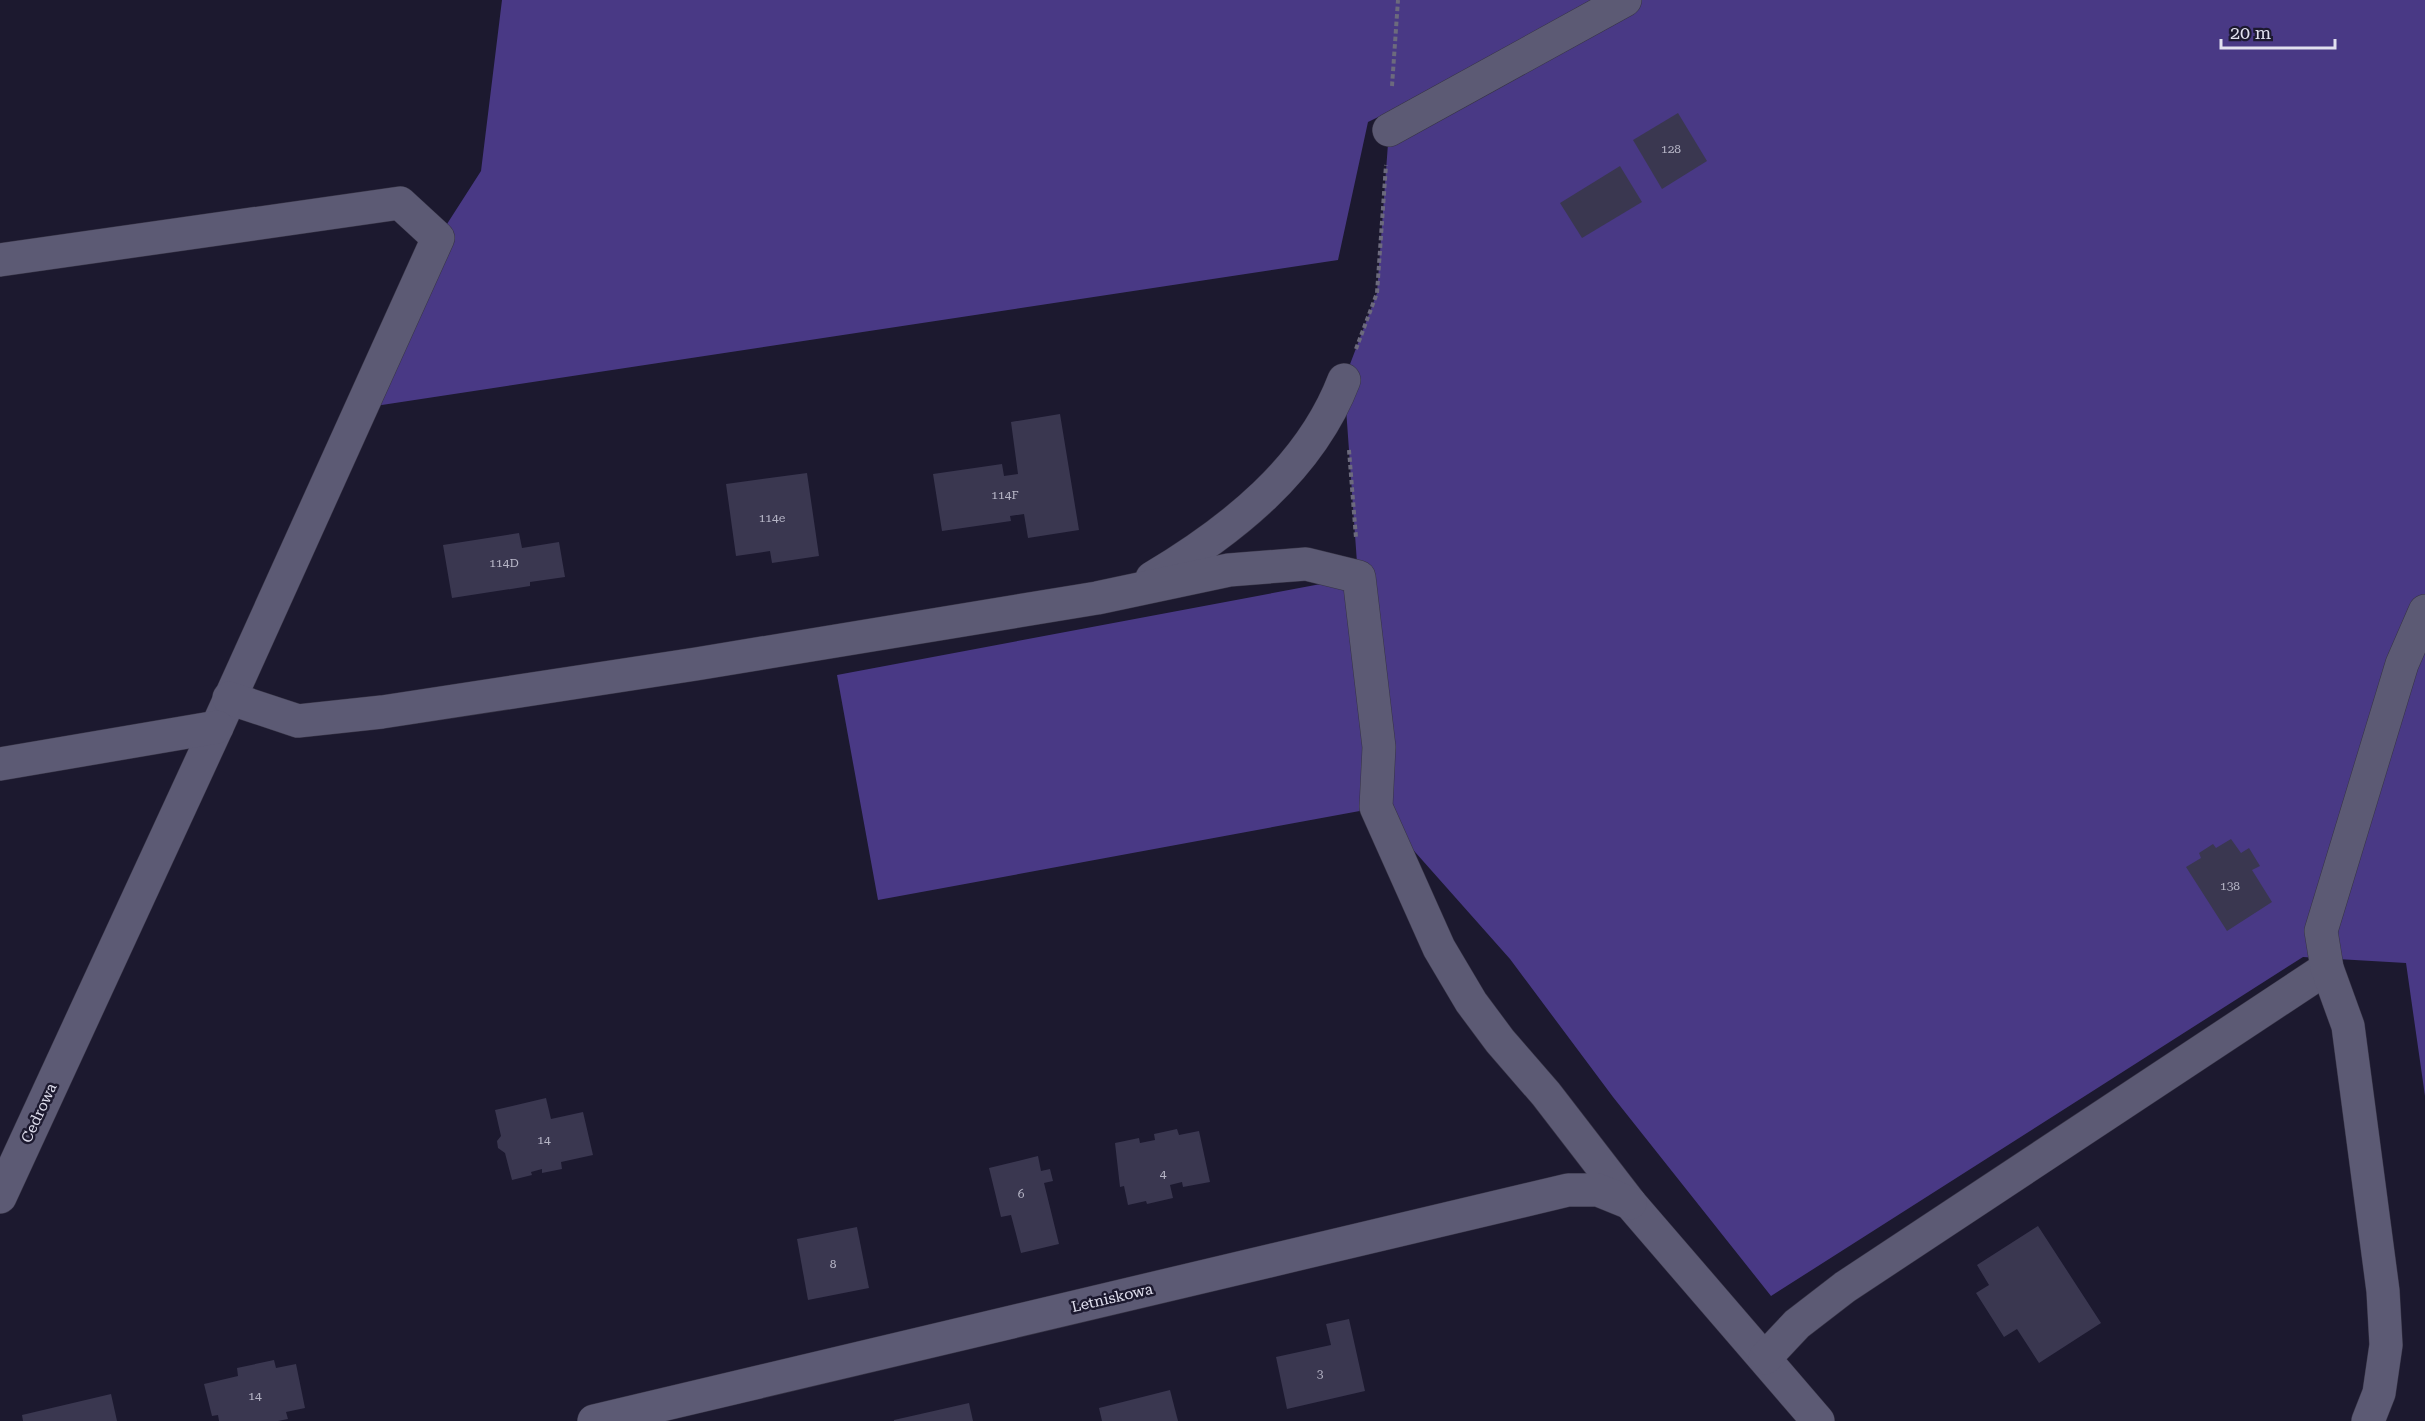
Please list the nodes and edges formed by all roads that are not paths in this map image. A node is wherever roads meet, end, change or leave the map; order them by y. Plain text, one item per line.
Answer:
1 (1625, 0) edge
2 (1389, 130) road end
3 (0, 260) edge
4 (1344, 380) road end
5 (1135, 589) junction
6 (2425, 611) edge
7 (223, 713) junction
8 (0, 764) edge
9 (2327, 968) junction
10 (0, 1197) edge
11 (1630, 1203) junction
12 (1765, 1358) junction
13 (594, 1421) edge
14 (1818, 1421) edge
15 (2368, 1421) edge

1 - 2 street
3 - 7 street, Cedrowa
4 - 5 street
5 - 7 street
5 - 11 street
6 - 9 street
7 - 8 street
7 - 10 street, Cedrowa
9 - 12 street
9 - 15 street
11 - 12 street
11 - 13 street, Letniskowa
12 - 14 street

